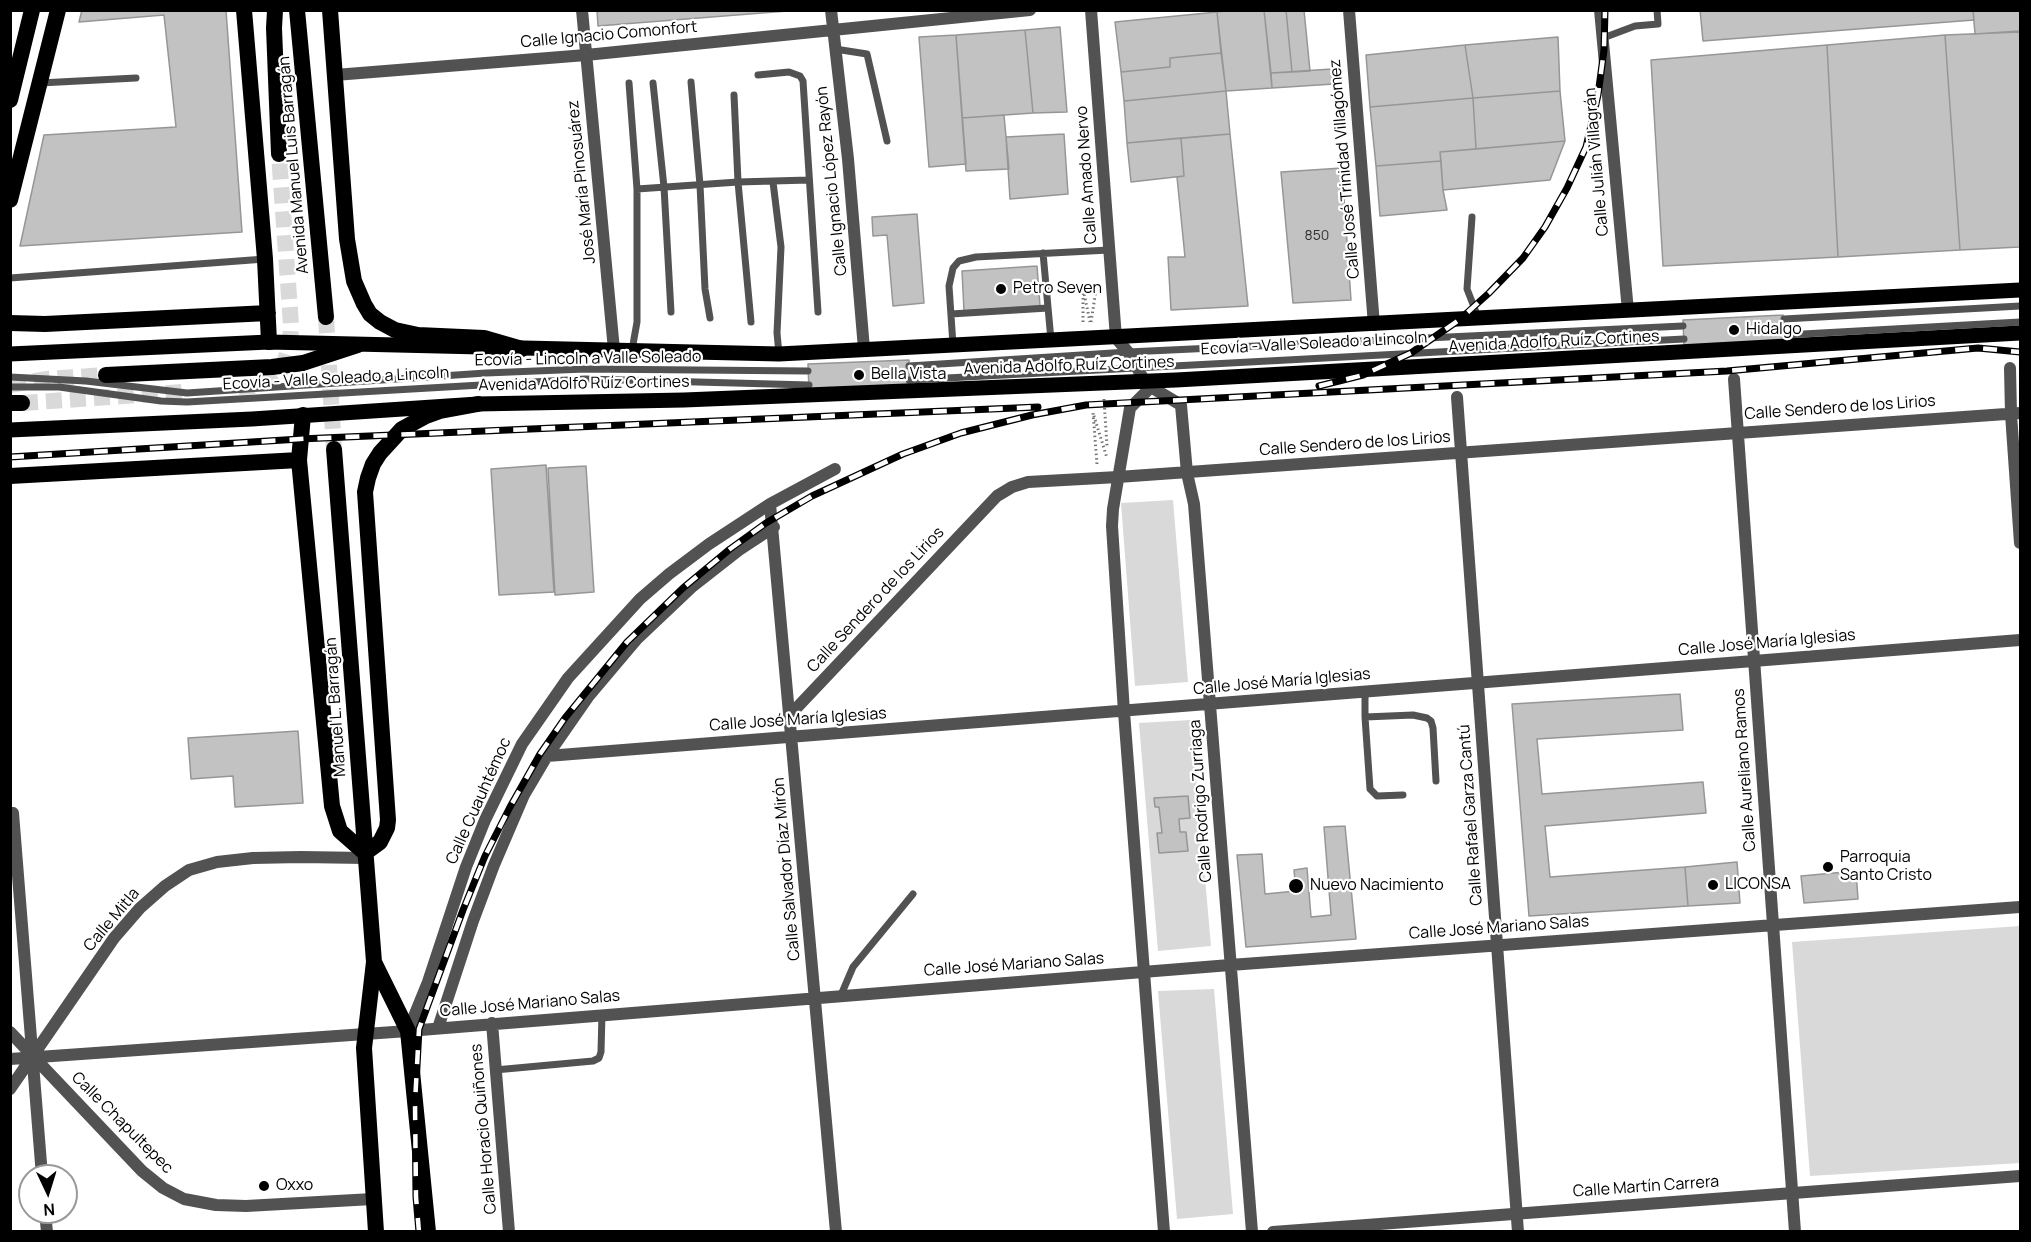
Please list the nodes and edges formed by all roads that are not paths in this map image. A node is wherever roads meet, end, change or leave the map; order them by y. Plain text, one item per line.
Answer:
1 (32, 10) edge
2 (58, 10) edge
3 (244, 10) edge
4 (275, 10) edge
5 (297, 10) edge
6 (330, 10) edge
7 (582, 10) edge
8 (831, 10) edge
9 (1030, 10) edge
10 (1091, 10) edge
11 (1349, 10) edge
12 (1600, 10) edge
13 (1657, 10) edge
14 (832, 29) junction
15 (1603, 38) junction
16 (835, 49) junction
17 (586, 55) junction
18 (335, 75) junction
19 (758, 75) dead end
20 (136, 78) dead end
21 (691, 82) dead end
22 (40, 83) junction
23 (629, 83) dead end
24 (653, 83) dead end
25 (734, 95) dead end
26 (10, 100) edge
27 (886, 141) dead end
28 (279, 154) tunnel mouth
29 (809, 180) junction
30 (738, 182) junction
31 (773, 182) junction
32 (700, 185) junction
33 (664, 187) junction
34 (637, 189) junction
35 (10, 200) edge
36 (1472, 217) dead end
37 (1109, 250) junction
38 (1043, 253) junction
39 (265, 259) junction
40 (10, 278) edge
41 (2020, 290) edge
42 (2020, 306) edge
43 (1048, 308) junction
44 (1628, 311) junction
45 (671, 312) dead end
46 (818, 312) dead end
47 (267, 313) junction
48 (951, 314) junction
49 (326, 317) tunnel mouth
50 (710, 318) dead end
51 (1479, 319) junction
52 (1784, 319) dead end
53 (751, 322) dead end
54 (2020, 322) edge
55 (10, 323) edge
56 (1374, 325) junction
57 (1683, 326) dead end
58 (2020, 333) edge
59 (1785, 335) dead end
60 (1116, 338) junction
61 (1684, 339) dead end
62 (1051, 340) junction
63 (269, 342) junction
64 (358, 345) junction
65 (953, 345) junction
66 (522, 349) junction
67 (864, 349) junction
68 (614, 350) junction
69 (632, 350) junction
70 (1128, 352) junction
71 (10, 354) edge
72 (779, 354) junction
73 (909, 366) dead end
74 (2010, 368) dead end
75 (808, 371) dead end
76 (106, 375) tunnel mouth
77 (10, 377) edge
78 (1144, 378) junction
79 (1734, 379) dead end
80 (909, 380) dead end
81 (809, 385) dead end
82 (10, 387) edge
83 (1457, 397) dead end
84 (478, 404) junction
85 (2016, 413) edge
86 (303, 415) junction
87 (10, 430) edge
88 (1738, 432) junction
89 (334, 448) tunnel mouth
90 (1460, 454) junction
91 (299, 460) junction
92 (835, 469) dead end
93 (1186, 473) junction
94 (10, 476) edge
95 (1118, 477) junction
96 (770, 504) junction
97 (774, 527) junction
98 (2020, 543) edge
99 (2020, 640) edge
100 (1754, 661) junction
101 (1478, 683) junction
102 (1365, 692) junction
103 (1210, 704) junction
104 (1124, 712) junction
105 (789, 716) junction
106 (1365, 717) junction
107 (791, 737) junction
108 (547, 756) junction
109 (1436, 781) dead end
110 (1403, 795) dead end
111 (13, 813) dead end
112 (365, 856) junction
113 (913, 894) dead end
114 (2020, 907) edge
115 (1772, 925) junction
116 (1497, 945) junction
117 (374, 962) junction
118 (1230, 965) junction
119 (1145, 972) junction
120 (841, 995) junction
121 (815, 997) junction
122 (602, 1014) junction
123 (492, 1023) junction
124 (438, 1028) junction
125 (408, 1031) junction
126 (10, 1032) edge
127 (365, 1033) junction
128 (33, 1058) junction
129 (10, 1059) edge
130 (495, 1070) junction
131 (10, 1089) edge
132 (41, 1164) edge
133 (2020, 1176) edge
134 (1792, 1193) junction
135 (373, 1199) junction
136 (1516, 1213) junction
137 (376, 1232) edge
138 (428, 1232) edge
139 (509, 1232) edge
140 (836, 1232) edge
141 (1164, 1232) edge
142 (1252, 1232) edge
143 (1273, 1232) edge
144 (1518, 1232) edge
145 (1795, 1232) edge

1 - 26 highway
2 - 22 highway
3 - 39 highway
4 - 28 highway
5 - 49 highway, Avenida Manuel Luis Barragán
6 - 18 highway
7 - 17 street, José María Pinosuárez
8 - 14 street, Calle Ignacio López Rayón
9 - 14 street, Calle Ignacio Comonfort
10 - 37 street, Calle Amado Nervo
11 - 56 street, Calle José Trinidad Villagómez
12 - 15 street, Calle Julián Villagrán
13 - 15 lane
14 - 16 street, Calle Ignacio López Rayón
14 - 17 street, Calle Ignacio Comonfort
15 - 44 street, Calle Julián Villagrán
16 - 27 lane
16 - 67 street, Calle Ignacio López Rayón
17 - 18 street, Calle Ignacio Comonfort
17 - 68 street, José María Pinosuárez
18 - 66 highway
19 - 29 lane
20 - 22 lane
21 - 32 lane
22 - 35 highway
23 - 34 lane
24 - 33 lane
25 - 30 lane
29 - 31 lane
29 - 46 lane
30 - 31 lane
30 - 32 lane
30 - 53 lane
31 - 72 lane
32 - 33 lane
32 - 50 lane
33 - 34 lane
33 - 45 lane
34 - 69 lane
36 - 51 lane
37 - 38 lane
37 - 60 street, Calle Amado Nervo
38 - 43 lane
38 - 48 lane
39 - 40 lane
39 - 47 highway
41 - 44 main road, Avenida Adolfo Ruíz Cortines
42 - 52 lane
43 - 48 lane
43 - 62 lane
44 - 51 main road, Avenida Adolfo Ruíz Cortines
47 - 55 highway
47 - 63 highway
48 - 65 lane
51 - 56 main road, Avenida Adolfo Ruíz Cortines
54 - 59 lane
56 - 60 main road, Avenida Adolfo Ruíz Cortines
57 - 70 lane
58 - 78 main road, Avenida Adolfo Ruíz Cortines
60 - 62 main road, Avenida Adolfo Ruíz Cortines
60 - 70 street
61 - 78 lane, Ecovía - Valle Soleado a Lincoln
62 - 65 main road, Avenida Adolfo Ruíz Cortines
63 - 64 main road, Avenida Adolfo Ruíz Cortines
63 - 71 main road, Avenida Adolfo Ruíz Cortines
64 - 66 main road, Avenida Adolfo Ruíz Cortines
64 - 76 highway
65 - 67 main road, Avenida Adolfo Ruíz Cortines
66 - 68 main road, Avenida Adolfo Ruíz Cortines
67 - 72 main road, Avenida Adolfo Ruíz Cortines
68 - 69 main road, Avenida Adolfo Ruíz Cortines
69 - 72 main road, Avenida Adolfo Ruíz Cortines
70 - 73 lane
70 - 78 street
74 - 85 street
75 - 77 lane, Ecovía - Lincoln a Valle Soleado
78 - 80 lane, Ecovía - Valle Soleado a Lincoln
78 - 84 main road, Avenida Adolfo Ruíz Cortines
78 - 93 street, Calle Rodrigo Zurriaga
78 - 95 street
79 - 88 street, Calle Aureliano Ramos
81 - 82 lane, Ecovía - Valle Soleado a Lincoln
83 - 90 street, Calle Rafael Garza Cantú
84 - 86 main road, Avenida Adolfo Ruíz Cortines
84 - 112 highway
85 - 88 street, Calle Sendero de los Lirios
85 - 98 street
86 - 87 main road, Avenida Adolfo Ruíz Cortines
86 - 91 highway
88 - 90 street, Calle Sendero de los Lirios
88 - 100 street, Calle Aureliano Ramos
89 - 112 highway, Manuel L. Barragán
90 - 93 street, Calle Sendero de los Lirios
90 - 101 street, Calle Rafael Garza Cantú
91 - 94 highway
91 - 112 highway
92 - 96 street, Calle Cuauhtémoc
93 - 95 street, Calle Sendero de los Lirios
93 - 103 street, Calle Rodrigo Zurriaga
95 - 104 street
95 - 105 street, Calle Sendero de los Lirios
96 - 97 street, Calle Salvador Díaz Mirón
96 - 125 street, Calle Cuauhtémoc
97 - 105 street, Calle Salvador Díaz Mirón
97 - 108 street
99 - 100 street, Calle José María Iglesias
100 - 101 street, Calle José María Iglesias
100 - 115 street, Calle Aureliano Ramos
101 - 102 street, Calle José María Iglesias
101 - 116 street, Calle Rafael Garza Cantú
102 - 103 street, Calle José María Iglesias
102 - 106 lane
103 - 104 street, Calle José María Iglesias
103 - 118 street, Calle Rodrigo Zurriaga
104 - 107 street, Calle José María Iglesias
104 - 119 street
105 - 107 street, Calle Salvador Díaz Mirón
106 - 109 lane
106 - 110 lane
107 - 108 street, Calle José María Iglesias
107 - 121 street, Calle Salvador Díaz Mirón
108 - 124 street
111 - 128 street
112 - 117 highway, Manuel L. Barragán
112 - 128 street, Calle Mitla
113 - 120 lane
114 - 115 street, Calle José Mariano Salas
115 - 116 street, Calle José Mariano Salas
115 - 134 street, Calle Aureliano Ramos
116 - 118 street, Calle José Mariano Salas
116 - 136 street, Calle Rafael Garza Cantú
117 - 125 highway, Manuel L. Barragán
117 - 127 highway, Manuel L. Barragán
118 - 119 street, Calle José Mariano Salas
118 - 142 street, Calle Rodrigo Zurriaga
119 - 120 street, Calle José Mariano Salas
119 - 141 street
120 - 121 street, Calle José Mariano Salas
121 - 122 street, Calle José Mariano Salas
121 - 140 street, Calle Salvador Díaz Mirón
122 - 123 street, Calle José Mariano Salas
122 - 130 lane
123 - 124 street, Calle José Mariano Salas
123 - 130 street, Calle Horacio Quiñones
124 - 125 street, Calle José Mariano Salas
125 - 127 street, Calle José Mariano Salas
125 - 138 highway, Manuel L. Barragán
126 - 128 street, Calle Chapultepec
127 - 128 street, Calle José Mariano Salas
127 - 135 highway, Manuel L. Barragán
128 - 129 street, Calle José Mariano Salas
128 - 131 street, Calle Mitla
128 - 132 street
128 - 135 street, Calle Chapultepec
130 - 139 street, Calle Horacio Quiñones
133 - 134 street, Calle Martín Carrera
134 - 136 street, Calle Martín Carrera
134 - 145 street, Calle Aureliano Ramos
135 - 137 highway, Manuel L. Barragán
136 - 143 street, Calle Martín Carrera
136 - 144 street, Calle Rafael Garza Cantú

